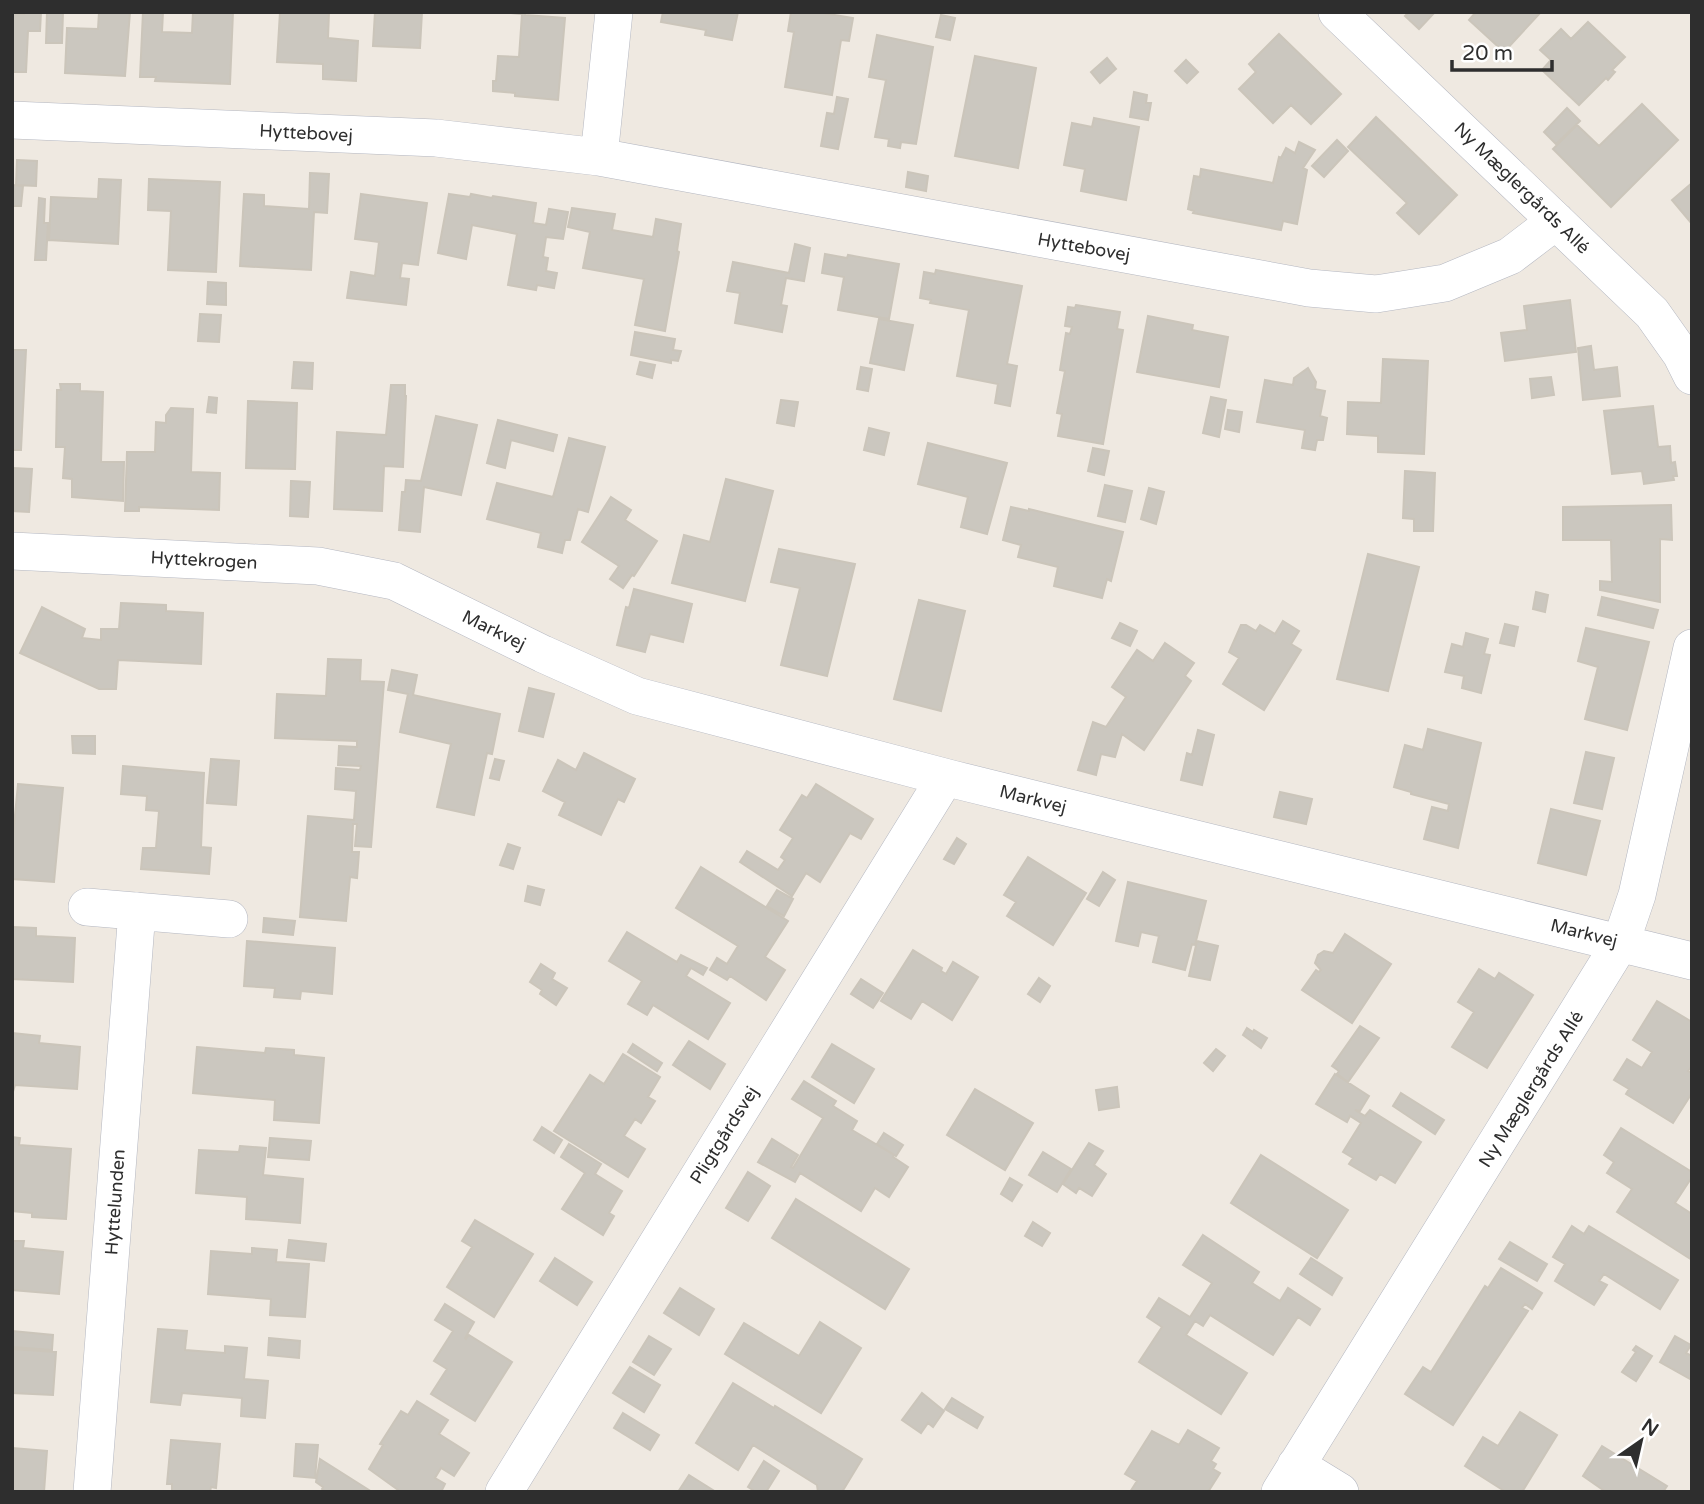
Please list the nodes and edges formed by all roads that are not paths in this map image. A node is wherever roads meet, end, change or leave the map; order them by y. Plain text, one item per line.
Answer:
1 (614, 12) edge
2 (1337, 12) edge
3 (12, 120) edge
4 (599, 158) junction
5 (1556, 221) junction
6 (1692, 376) edge
7 (12, 551) edge
8 (394, 581) joint
9 (1692, 648) edge
10 (945, 778) junction
11 (87, 907) dead end
12 (137, 911) junction
13 (229, 919) dead end
14 (1621, 942) junction
15 (1692, 961) edge
16 (1288, 1478) edge
17 (92, 1492) edge
18 (503, 1492) edge
19 (1340, 1492) edge

1 - 4 street
2 - 5 street, Ny Mæglergårds Allé
3 - 4 street, Hyttebovej
4 - 5 street, Hyttebovej
5 - 6 street, Ny Mæglergårds Allé
7 - 8 street, Hyttekrogen
8 - 10 street, Markvej
9 - 14 street, Ny Mæglergårds Allé
10 - 14 street, Markvej
10 - 18 street, Pligtgårdsvej
11 - 12 street
12 - 13 street
12 - 17 street, Hyttelunden
14 - 15 street, Markvej
14 - 16 street, Ny Mæglergårds Allé
16 - 19 street

